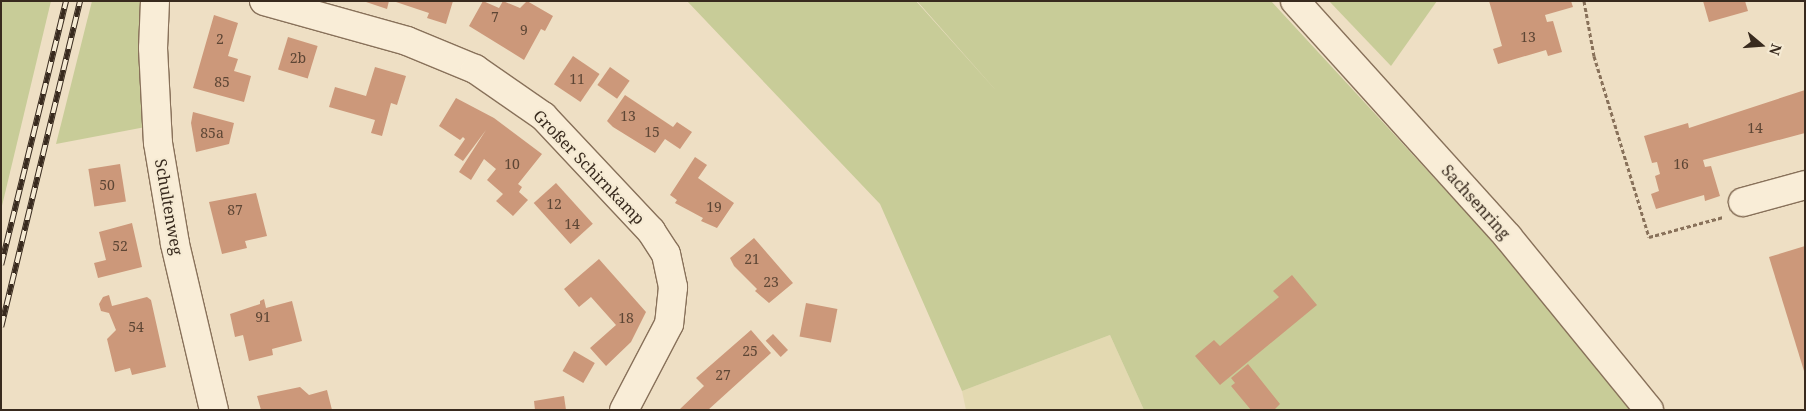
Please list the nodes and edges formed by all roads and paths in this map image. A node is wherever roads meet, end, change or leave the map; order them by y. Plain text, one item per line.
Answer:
1 (155, 1) edge
2 (264, 1) edge
3 (1295, 1) edge
4 (1584, 1) edge
5 (1805, 185) edge
6 (1743, 202) joint
7 (214, 410) edge
8 (624, 410) edge
9 (1649, 410) edge

1 - 7 street, Schultenweg
2 - 8 street, Großer Schirnkamp
3 - 9 street, Sachsenring
4 - 6 path
5 - 6 street

